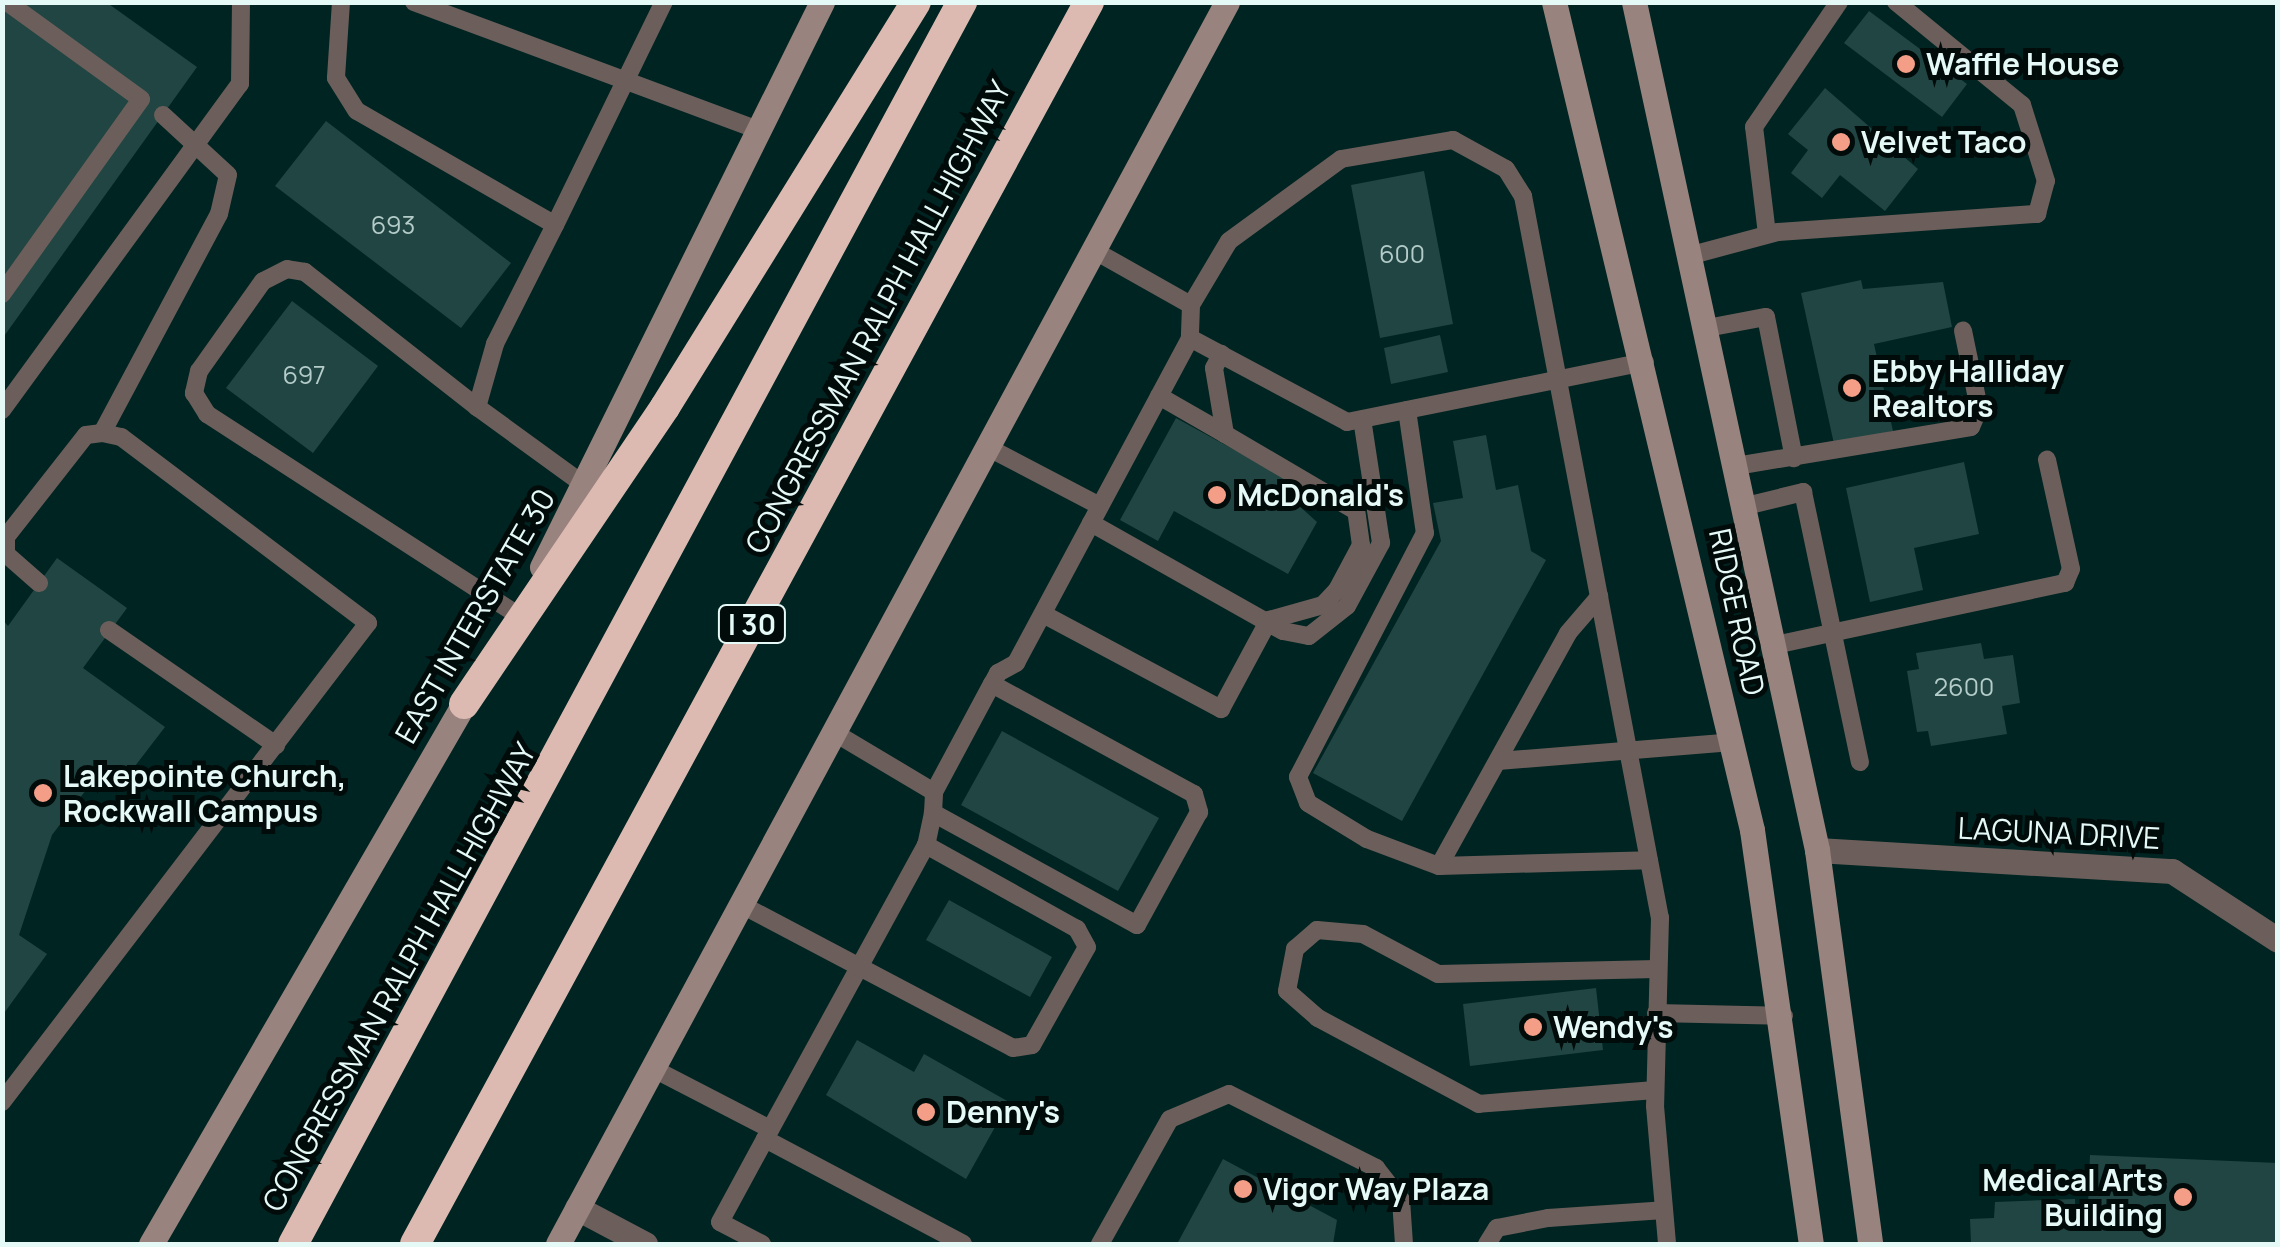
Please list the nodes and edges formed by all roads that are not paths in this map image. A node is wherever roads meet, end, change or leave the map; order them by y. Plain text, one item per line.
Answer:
1 (8, 2) edge
2 (241, 2) edge
3 (341, 2) edge
4 (414, 2) edge
5 (664, 2) edge
6 (822, 2) edge
7 (916, 2) edge
8 (962, 2) edge
9 (1089, 2) edge
10 (1227, 2) edge
11 (1554, 2) edge
12 (1634, 2) edge
13 (1839, 2) edge
14 (1896, 2) edge
15 (626, 78) junction
16 (141, 99) junction
17 (760, 131) junction
18 (555, 224) junction
19 (1767, 234) junction
20 (1096, 252) junction
21 (1692, 255) junction
22 (2, 294) edge
23 (1190, 305) junction
24 (1707, 328) junction
25 (1962, 332) dead end
26 (1190, 338) junction
27 (1221, 354) junction
28 (1644, 362) junction
29 (1554, 380) junction
30 (1159, 396) junction
31 (477, 406) junction
32 (2, 410) edge
33 (1408, 410) junction
34 (1362, 420) junction
35 (102, 433) junction
36 (1225, 434) junction
37 (989, 448) junction
38 (1794, 458) junction
39 (2047, 460) dead end
40 (1736, 466) junction
41 (588, 486) junction
42 (1746, 506) junction
43 (1096, 514) junction
44 (4, 552) edge
45 (38, 583) dead end
46 (1599, 597) junction
47 (516, 614) junction
48 (1042, 614) junction
49 (1270, 620) junction
50 (110, 630) dead end
51 (1830, 633) junction
52 (1775, 645) junction
53 (992, 684) junction
54 (464, 704) junction
55 (834, 732) junction
56 (1732, 742) junction
57 (276, 745) junction
58 (1629, 756) junction
59 (1498, 761) junction
60 (1860, 762) dead end
61 (934, 792) junction
62 (933, 813) junction
63 (926, 846) junction
64 (1816, 850) junction
65 (1649, 860) junction
66 (1439, 866) junction
67 (742, 904) junction
68 (2278, 940) edge
69 (860, 966) junction
70 (1657, 969) junction
71 (1656, 1013) junction
72 (1784, 1016) junction
73 (652, 1068) junction
74 (1655, 1090) junction
75 (2, 1102) edge
76 (767, 1134) junction
77 (450, 1180) junction
78 (577, 1208) junction
79 (1664, 1210) junction
80 (1492, 1236) edge
81 (151, 1244) edge
82 (293, 1244) edge
83 (414, 1244) edge
84 (423, 1244) edge
85 (558, 1244) edge
86 (645, 1244) edge
87 (762, 1244) edge
88 (963, 1244) edge
89 (1100, 1244) edge
90 (1404, 1244) edge
91 (1667, 1244) edge
92 (1810, 1244) edge
93 (1870, 1244) edge

1 - 16 lane
2 - 32 lane
3 - 18 lane
4 - 15 lane
5 - 15 lane
6 - 17 main road, EAST INTERSTATE 30
7 - 54 highway
8 - 82 highway, CONGRESSMAN RALPH HALL HIGHWAY
9 - 77 highway, CONGRESSMAN RALPH HALL HIGHWAY / I 30
10 - 20 main road
11 - 28 main road, RIDGE ROAD
12 - 21 main road, RIDGE ROAD
13 - 19 lane
14 - 19 lane
15 - 17 lane
15 - 18 lane
16 - 22 lane
16 - 35 lane, bridge
17 - 41 main road, EAST INTERSTATE 30
18 - 31 lane
19 - 21 lane
20 - 23 lane
20 - 37 main road
21 - 24 main road, RIDGE ROAD
23 - 26 lane
23 - 29 lane
24 - 38 lane
24 - 40 main road, RIDGE ROAD
25 - 38 lane
26 - 27 lane
26 - 30 lane
27 - 34 lane
27 - 36 lane
28 - 29 lane
28 - 56 main road, RIDGE ROAD
29 - 33 lane
29 - 46 lane
30 - 36 lane
30 - 43 lane
31 - 41 lane
31 - 47 lane
33 - 34 lane
33 - 66 lane
34 - 49 lane
35 - 44 lane
35 - 57 lane
36 - 49 lane
37 - 43 lane
37 - 55 main road
38 - 40 lane
39 - 51 lane
40 - 42 main road, RIDGE ROAD
41 - 47 main road, EAST INTERSTATE 30
42 - 51 lane
42 - 52 main road, RIDGE ROAD
43 - 48 lane
43 - 49 lane
44 - 45 lane
46 - 58 lane
46 - 59 lane
47 - 54 main road, EAST INTERSTATE 30
48 - 49 lane
48 - 53 lane
50 - 57 lane
51 - 52 lane
51 - 60 lane
52 - 64 main road, RIDGE ROAD
53 - 61 lane
53 - 62 lane
54 - 81 main road, EAST INTERSTATE 30
55 - 61 lane
55 - 67 main road
56 - 58 lane
56 - 72 main road, RIDGE ROAD
57 - 75 lane
58 - 59 lane
58 - 65 lane
59 - 66 lane
61 - 62 lane
62 - 63 lane
63 - 69 lane
63 - 69 lane
64 - 68 street, LAGUNA DRIVE
64 - 93 main road, RIDGE ROAD
65 - 66 lane
65 - 70 lane
67 - 69 lane
67 - 73 main road
69 - 76 lane
70 - 71 lane
70 - 74 lane
71 - 72 lane
71 - 74 lane
72 - 92 main road, RIDGE ROAD
73 - 76 lane
73 - 78 main road
74 - 79 lane
76 - 87 lane
76 - 88 lane
77 - 83 highway, CONGRESSMAN RALPH HALL HIGHWAY / I 30
77 - 84 highway
78 - 85 main road
78 - 86 street
79 - 80 lane
79 - 91 lane
89 - 90 lane

